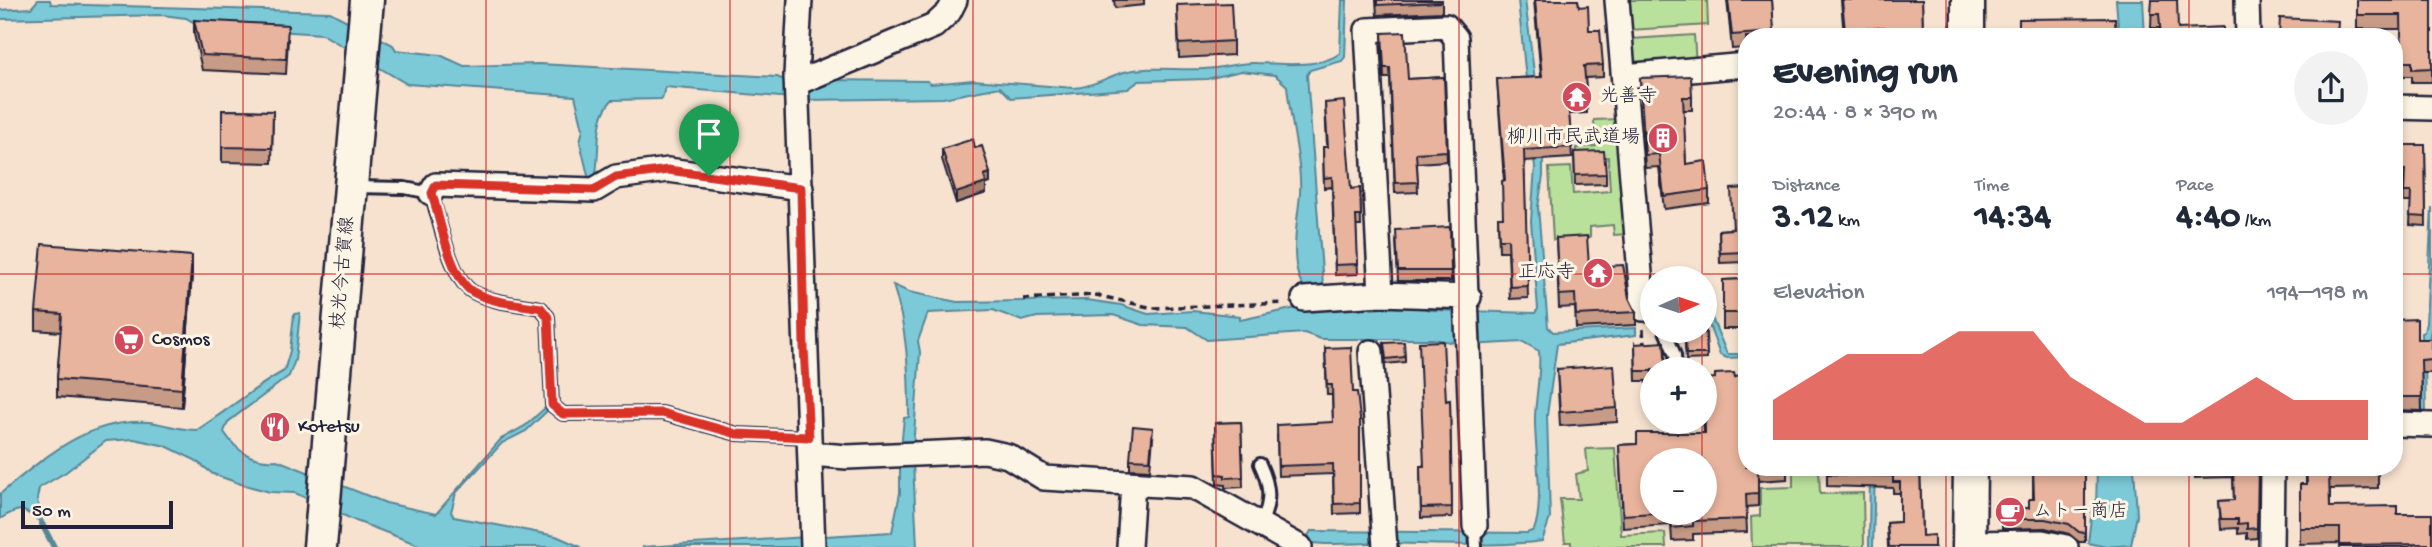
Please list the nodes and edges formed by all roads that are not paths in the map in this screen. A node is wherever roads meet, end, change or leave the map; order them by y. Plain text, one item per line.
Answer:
1 (368, 0) edge
2 (800, 0) edge
3 (955, 0) edge
4 (1617, 0) edge
5 (1968, 0) edge
6 (2247, 0) edge
7 (1968, 28) edge
8 (2248, 28) edge
9 (1738, 66) edge
10 (1624, 76) junction
11 (798, 85) junction
12 (2403, 107) edge
13 (2432, 108) edge
14 (351, 187) junction
15 (801, 188) junction
16 (432, 193) junction
17 (1642, 266) edge
18 (1381, 294) junction
19 (1313, 298) road end
20 (1469, 302) junction
21 (1370, 352) dead end
22 (2403, 424) edge
23 (2432, 425) edge
24 (810, 445) junction
25 (1260, 464) dead end
26 (1970, 476) edge
27 (2272, 476) edge
28 (1133, 484) junction
29 (1261, 525) junction
30 (1476, 537) edge
31 (812, 541) edge
32 (1969, 545) edge
33 (320, 547) edge
34 (1129, 547) edge
35 (1300, 547) edge
36 (1384, 547) edge
37 (2066, 547) edge
38 (2271, 547) edge

1 - 14 main road, 枝光今古賀線
2 - 11 street
3 - 11 street
4 - 10 street
5 - 7 main road
6 - 8 street
9 - 10 street
10 - 17 street
11 - 15 street
12 - 13 street
14 - 16 lane
14 - 33 main road, 枝光今古賀線
15 - 16 street
15 - 24 street
16 - 24 lane
18 - 19 street
18 - 20 street
18 - 20 street
20 - 30 street
21 - 36 street
22 - 23 street
24 - 28 street
24 - 31 street
25 - 29 lane
26 - 32 main road
27 - 38 street
28 - 29 street
28 - 34 street
29 - 35 street
32 - 37 street

